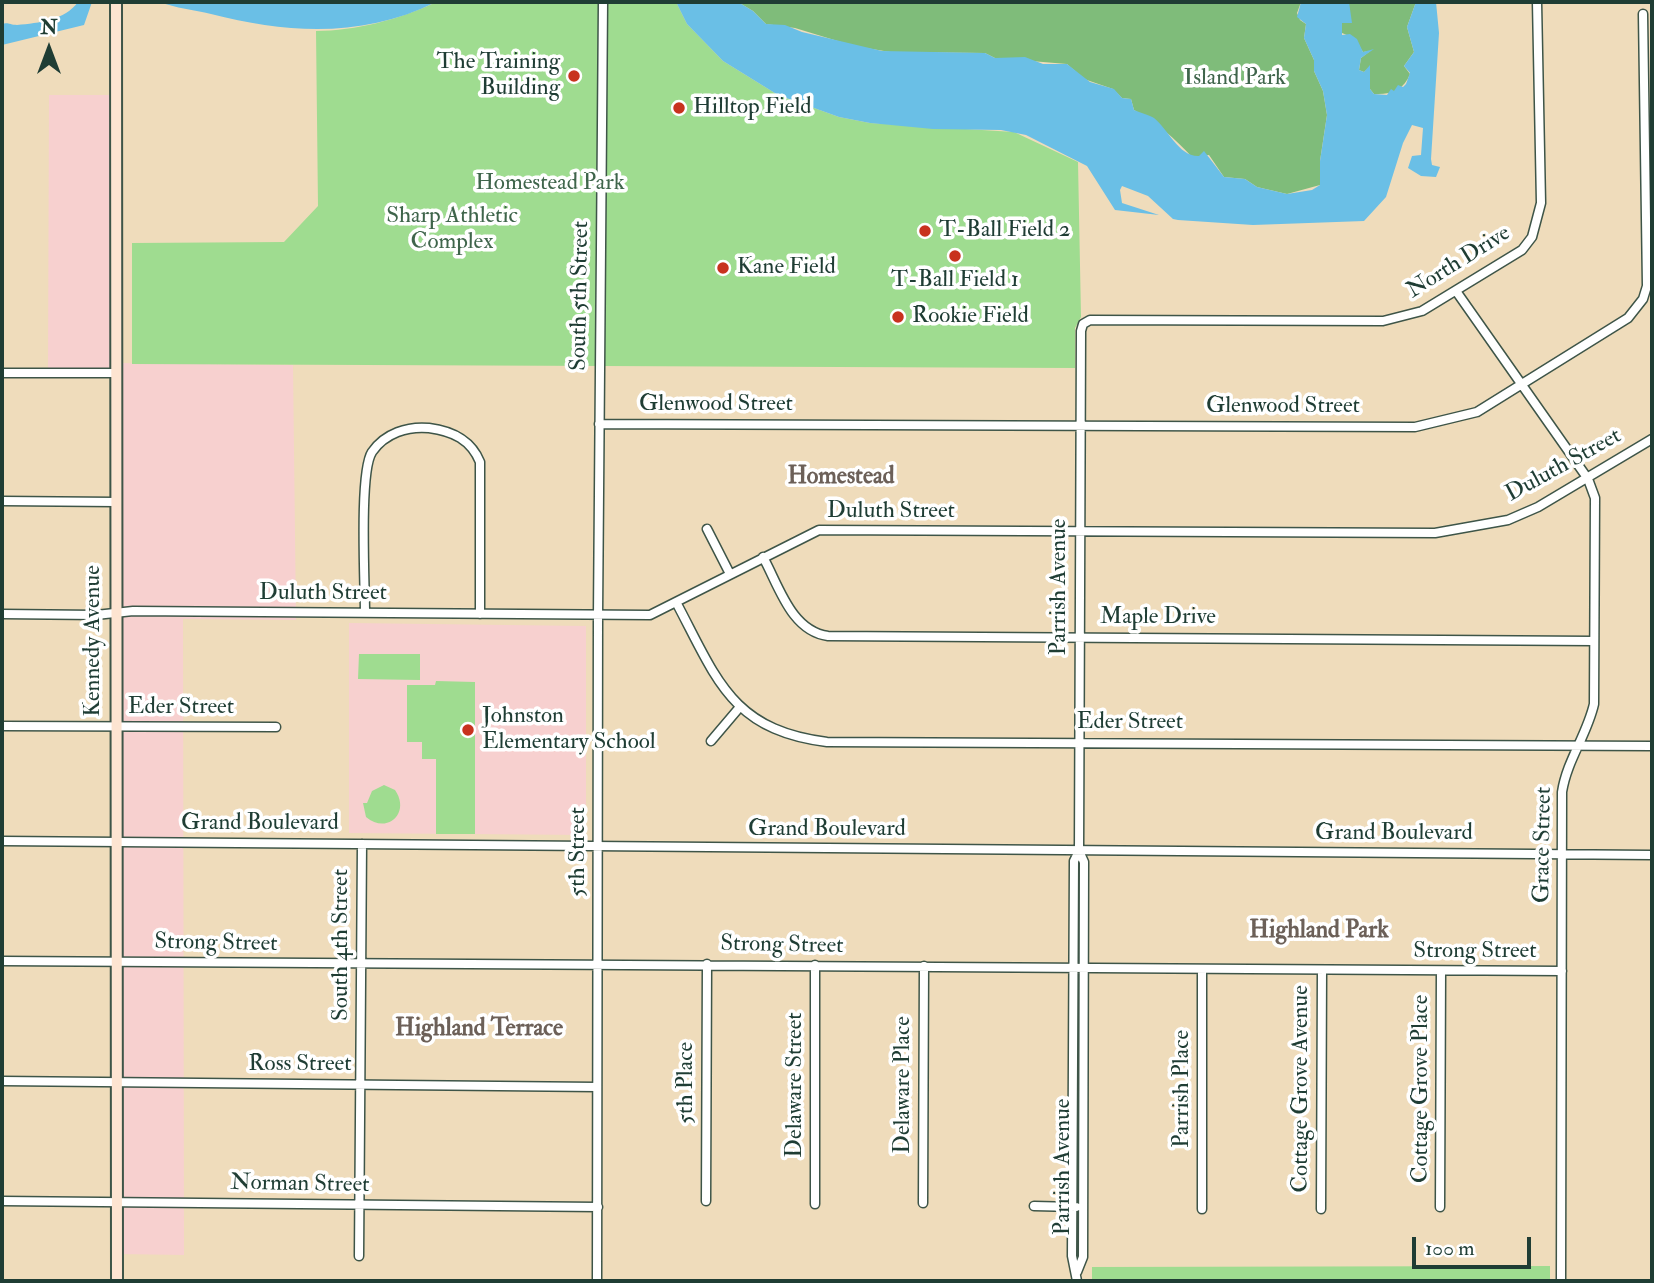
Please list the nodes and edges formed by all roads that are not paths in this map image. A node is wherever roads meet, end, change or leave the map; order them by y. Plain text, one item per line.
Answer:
1 (116, 2) edge
2 (603, 2) edge
3 (1537, 2) edge
4 (1643, 14) dead end
5 (1457, 291) junction
6 (1083, 324) joint
7 (2, 373) edge
8 (116, 373) junction
9 (1522, 385) junction
10 (599, 424) junction
11 (1080, 425) junction
12 (1652, 439) edge
13 (1588, 479) junction
14 (2, 501) edge
15 (116, 502) junction
16 (707, 529) dead end
17 (1080, 531) junction
18 (763, 558) junction
19 (730, 574) junction
20 (676, 602) junction
21 (116, 613) junction
22 (365, 613) junction
23 (2, 614) edge
24 (480, 614) junction
25 (598, 615) junction
26 (1080, 637) junction
27 (1594, 640) junction
28 (739, 708) junction
29 (2, 726) edge
30 (115, 727) junction
31 (276, 727) dead end
32 (711, 741) dead end
33 (1079, 742) junction
34 (1578, 745) junction
35 (1652, 746) edge
36 (2, 841) edge
37 (116, 842) junction
38 (362, 845) junction
39 (598, 846) junction
40 (1079, 851) junction
41 (1562, 855) junction
42 (1652, 855) edge
43 (2, 961) edge
44 (116, 962) junction
45 (707, 964) junction
46 (362, 965) junction
47 (815, 965) junction
48 (924, 966) junction
49 (598, 967) junction
50 (1073, 967) junction
51 (1084, 968) junction
52 (1202, 970) junction
53 (1322, 970) junction
54 (1441, 971) junction
55 (1562, 971) junction
56 (2, 1081) edge
57 (115, 1083) junction
58 (361, 1084) junction
59 (597, 1087) junction
60 (2, 1200) edge
61 (706, 1201) dead end
62 (116, 1202) junction
63 (923, 1203) dead end
64 (815, 1204) dead end
65 (361, 1205) junction
66 (1034, 1206) dead end
67 (598, 1207) junction
68 (1072, 1207) junction
69 (1083, 1208) junction
70 (1440, 1208) dead end
71 (1202, 1209) dead end
72 (1321, 1209) dead end
73 (359, 1256) dead end
74 (1077, 1277) edge
75 (117, 1281) edge
76 (597, 1281) edge
77 (1561, 1281) edge

1 - 8 street, Kennedy Avenue
2 - 10 street, South 5th Street
3 - 5 street, North Drive
4 - 9 street, Glenwood Street
5 - 6 street, North Drive
5 - 9 street, Grace Street
6 - 11 street, Parrish Avenue
7 - 8 street
8 - 15 street, Kennedy Avenue
9 - 11 street, Glenwood Street
9 - 13 street, Grace Street
10 - 11 street, Glenwood Street
10 - 25 street, 5th Street
11 - 17 street, Parrish Avenue
12 - 13 street, Duluth Street
13 - 17 street, Duluth Street
13 - 27 street, Grace Street
14 - 15 street
15 - 21 street, Kennedy Avenue
16 - 19 street
17 - 18 street, Duluth Street
17 - 26 street, Parrish Avenue
18 - 19 street, Duluth Street
18 - 26 street, Maple Drive
19 - 20 street, Duluth Street
20 - 25 street, Duluth Street
20 - 28 street, Eder Street
21 - 22 street, Duluth Street
21 - 23 street, Duluth Street
21 - 30 street, Kennedy Avenue
22 - 24 street, Duluth Street
22 - 24 street
24 - 25 street, Duluth Street
25 - 39 street, 5th Street
26 - 27 street, Maple Drive
26 - 33 street, Parrish Avenue
27 - 34 street, Grace Street
28 - 32 street
28 - 33 street, Eder Street
29 - 30 street, Eder Street
30 - 31 street, Eder Street
30 - 37 street, Kennedy Avenue
33 - 34 street, Eder Street
33 - 40 street, Parrish Avenue
34 - 35 street, Eder Street
34 - 41 street, Grace Street
36 - 37 street, Grand Boulevard
37 - 38 street, Grand Boulevard
37 - 44 street, Kennedy Avenue
38 - 39 street, Grand Boulevard
38 - 46 street, South 4th Street
39 - 40 street, Grand Boulevard
39 - 49 street, 5th Street
40 - 41 street, Grand Boulevard
40 - 50 street, Parrish Avenue
40 - 51 street, Parrish Avenue
41 - 42 street, Grand Boulevard
41 - 55 street, Grace Street
43 - 44 street, Strong Street
44 - 46 street, Strong Street
44 - 57 street, Kennedy Avenue
45 - 47 street, Strong Street
45 - 49 street, Strong Street
45 - 61 street, 5th Place
46 - 49 street, Strong Street
46 - 58 street, South 4th Street
47 - 48 street, Strong Street
47 - 64 street, Delaware Street
48 - 50 street, Strong Street
48 - 63 street, Delaware Place
49 - 59 street, 5th Street
50 - 51 street, Strong Street
50 - 68 street, Parrish Avenue
51 - 52 street, Strong Street
51 - 69 street, Parrish Avenue
52 - 53 street, Strong Street
52 - 71 street, Parrish Place
53 - 54 street, Strong Street
53 - 72 street, Cottage Grove Avenue
54 - 55 street, Strong Street
54 - 70 street, Cottage Grove Place
55 - 77 street, Grace Street
56 - 57 street, Ross Street
57 - 58 street, Ross Street
57 - 62 street, Kennedy Avenue
58 - 59 street, Ross Street
58 - 65 street, South 4th Street
59 - 67 street, 5th Street
60 - 62 street, Norman Street
62 - 65 street, Norman Street
62 - 75 street, Kennedy Avenue
65 - 67 street, Norman Street
65 - 73 street, South 4th Street
66 - 68 street
67 - 76 street, 5th Street
68 - 69 street
68 - 74 street, Parrish Avenue
69 - 74 street, Parrish Avenue

